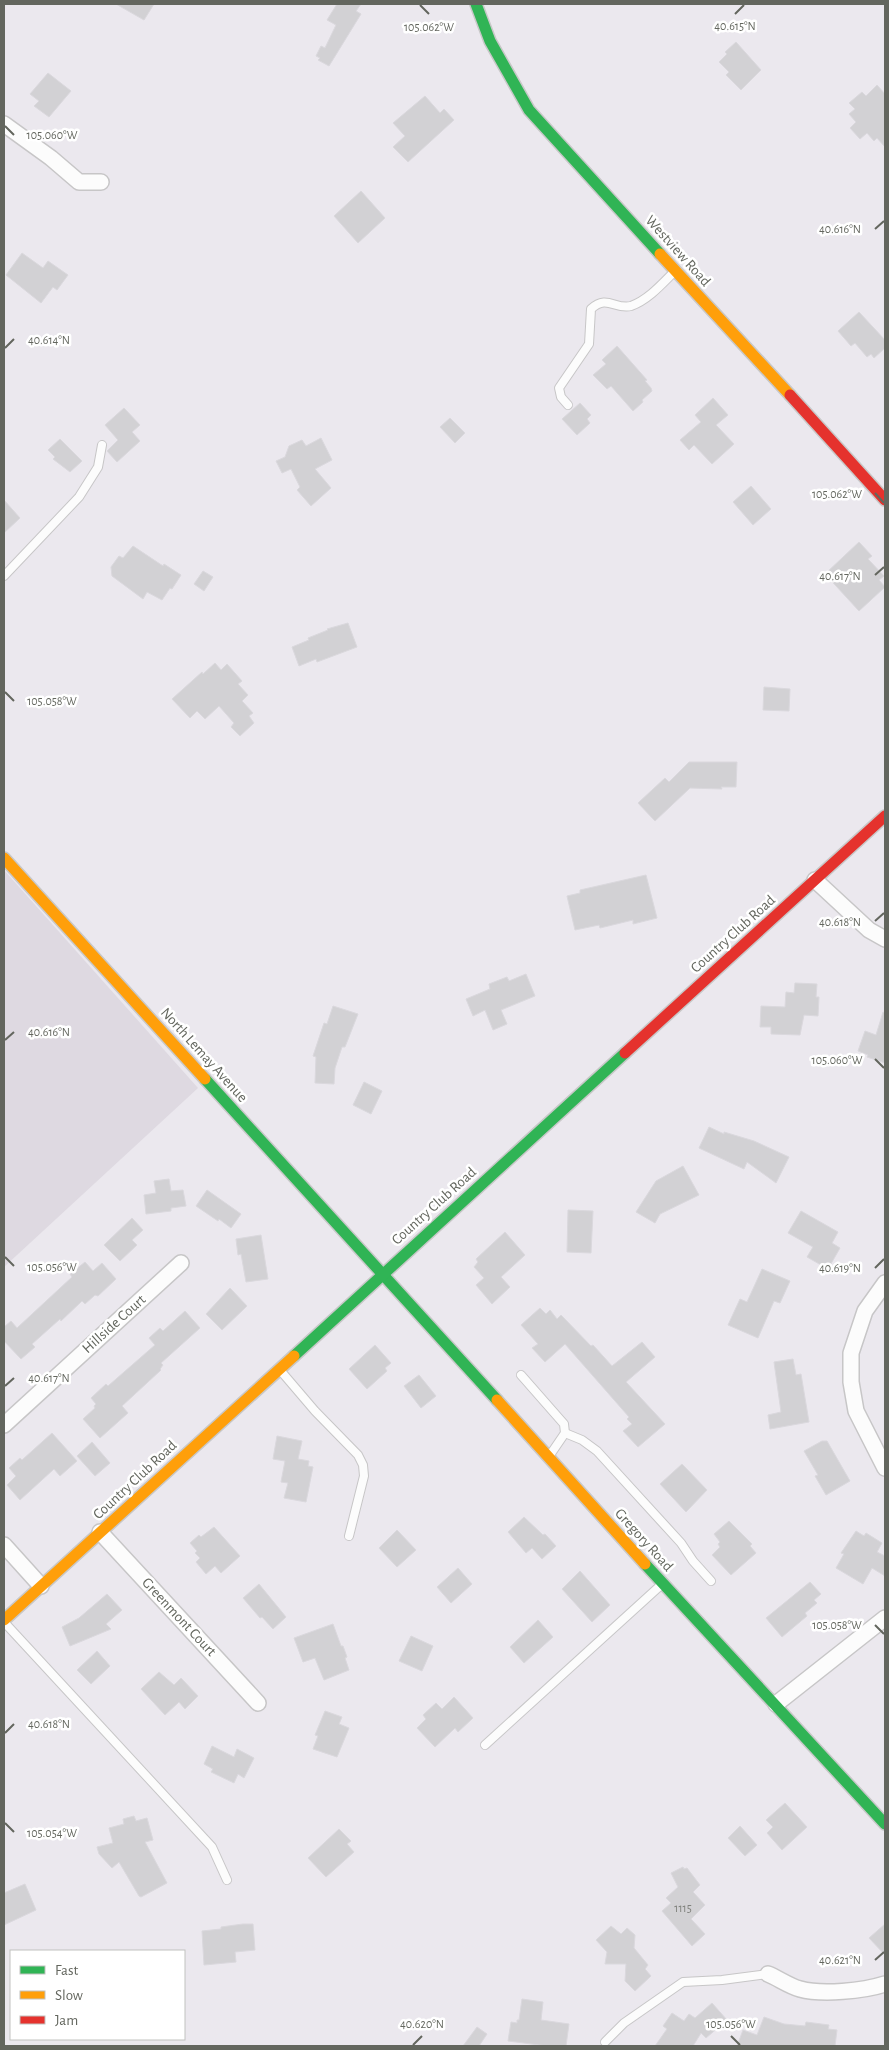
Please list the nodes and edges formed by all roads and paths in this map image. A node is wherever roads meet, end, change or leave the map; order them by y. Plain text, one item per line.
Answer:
1 (476, 4) edge
2 (4, 124) edge
3 (101, 182) dead end
4 (676, 271) junction
5 (568, 405) dead end
6 (102, 446) dead end
7 (885, 500) edge
8 (4, 576) edge
9 (885, 816) edge
10 (4, 858) edge
11 (815, 880) junction
12 (885, 939) edge
13 (181, 1263) dead end
14 (383, 1273) junction
15 (885, 1283) edge
16 (278, 1368) junction
17 (521, 1375) dead end
18 (4, 1425) edge
19 (565, 1433) junction
20 (548, 1456) junction
21 (885, 1468) edge
22 (100, 1532) junction
23 (349, 1536) dead end
24 (4, 1545) edge
25 (711, 1580) dead end
26 (663, 1584) junction
27 (41, 1586) junction
28 (885, 1618) edge
29 (4, 1621) edge
30 (258, 1703) dead end
31 (776, 1704) junction
32 (485, 1745) dead end
33 (885, 1824) edge
34 (227, 1880) dead end
35 (768, 1974) joint
36 (885, 1984) edge
37 (605, 2042) dead end

1 - 4 street, Westview Road
2 - 3 street
4 - 5 lane
4 - 7 street, Westview Road
6 - 8 lane
9 - 11 street, Country Club Road
10 - 14 street, North Lemay Avenue
11 - 12 street
11 - 14 street, Country Club Road
13 - 18 street, Hillside Court
14 - 16 street, Country Club Road
14 - 20 street, Gregory Road
15 - 21 street
16 - 22 street, Country Club Road
16 - 23 lane
17 - 19 lane
19 - 20 lane
19 - 25 lane
20 - 26 street, Gregory Road
22 - 27 street, Country Club Road
22 - 30 street, Greenmont Court
24 - 27 street
26 - 31 street, Gregory Road
26 - 32 lane
27 - 29 street, Country Club Road
28 - 31 street
29 - 34 lane
31 - 33 street, Gregory Road
35 - 36 street
35 - 37 lane

